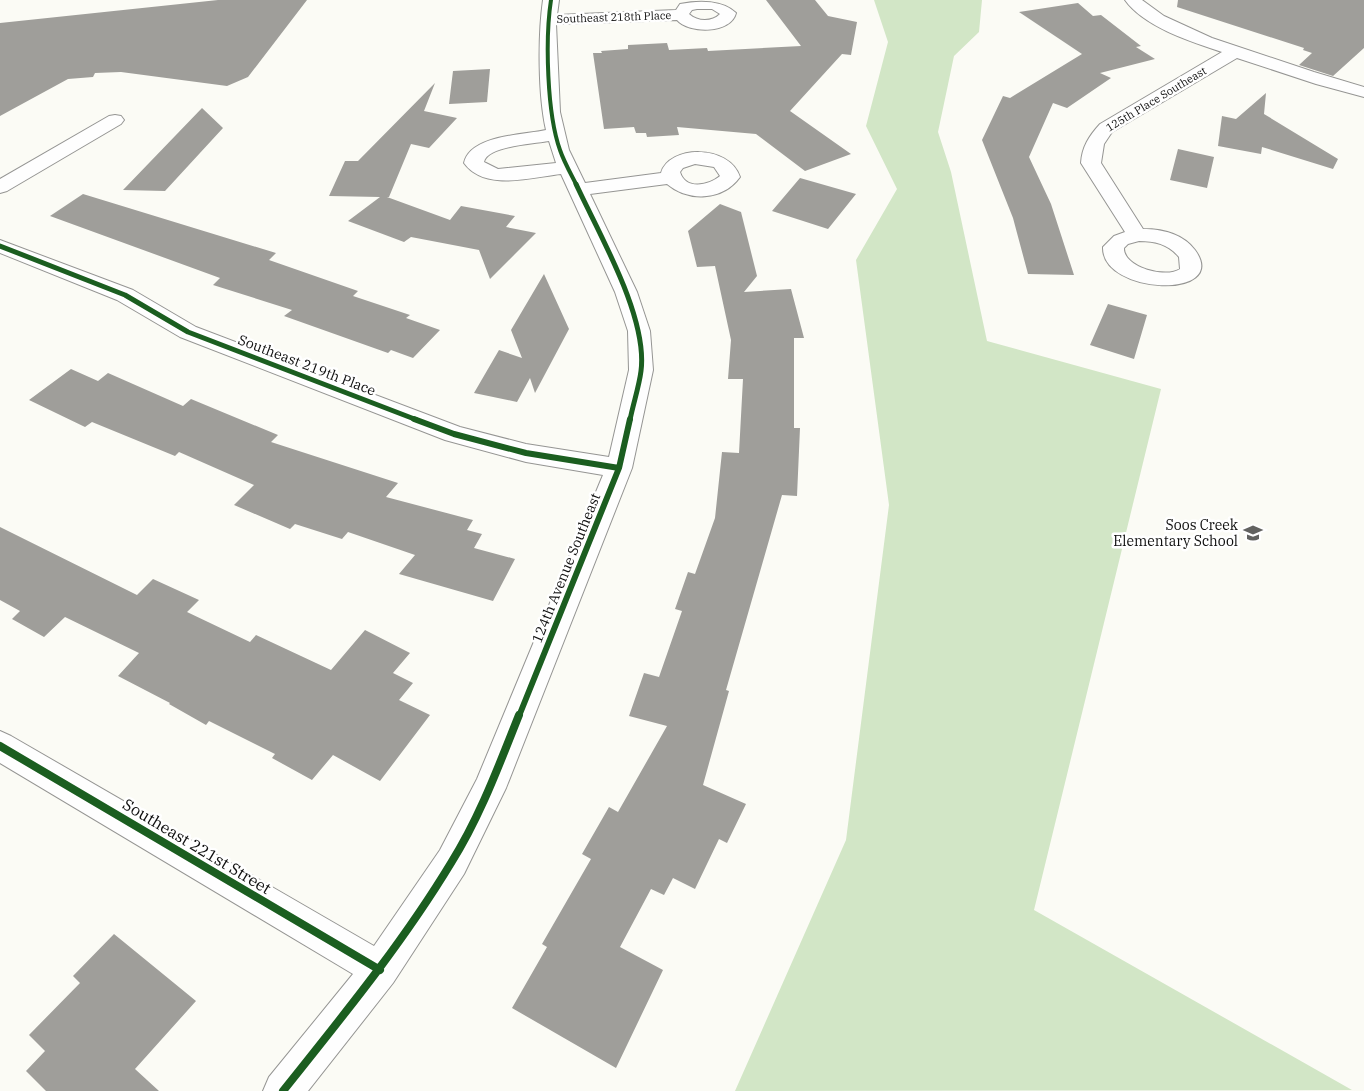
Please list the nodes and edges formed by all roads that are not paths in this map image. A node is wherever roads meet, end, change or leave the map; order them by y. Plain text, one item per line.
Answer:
1 (1133, 0) edge
2 (550, 10) edge
3 (681, 15) dead end
4 (1236, 51) junction
5 (1364, 92) edge
6 (115, 120) dead end
7 (557, 134) junction
8 (572, 178) junction
9 (671, 178) dead end
10 (0, 187) edge
11 (1137, 234) dead end
12 (0, 246) edge
13 (619, 468) junction
14 (0, 746) edge
15 (380, 970) junction
16 (283, 1091) edge

1 - 4 street
2 - 3 street, Southeast 218th Place
2 - 7 street, 124th Avenue Southeast
4 - 5 street
4 - 11 street, 125th Place Southeast
6 - 10 street
7 - 8 street, 124th Avenue Southeast
7 - 8 street
8 - 9 street
8 - 13 street, 124th Avenue Southeast
12 - 13 street, Southeast 219th Place
13 - 15 street, 124th Avenue Southeast
14 - 15 street, Southeast 221st Street
15 - 16 street, 124th Avenue Southeast

